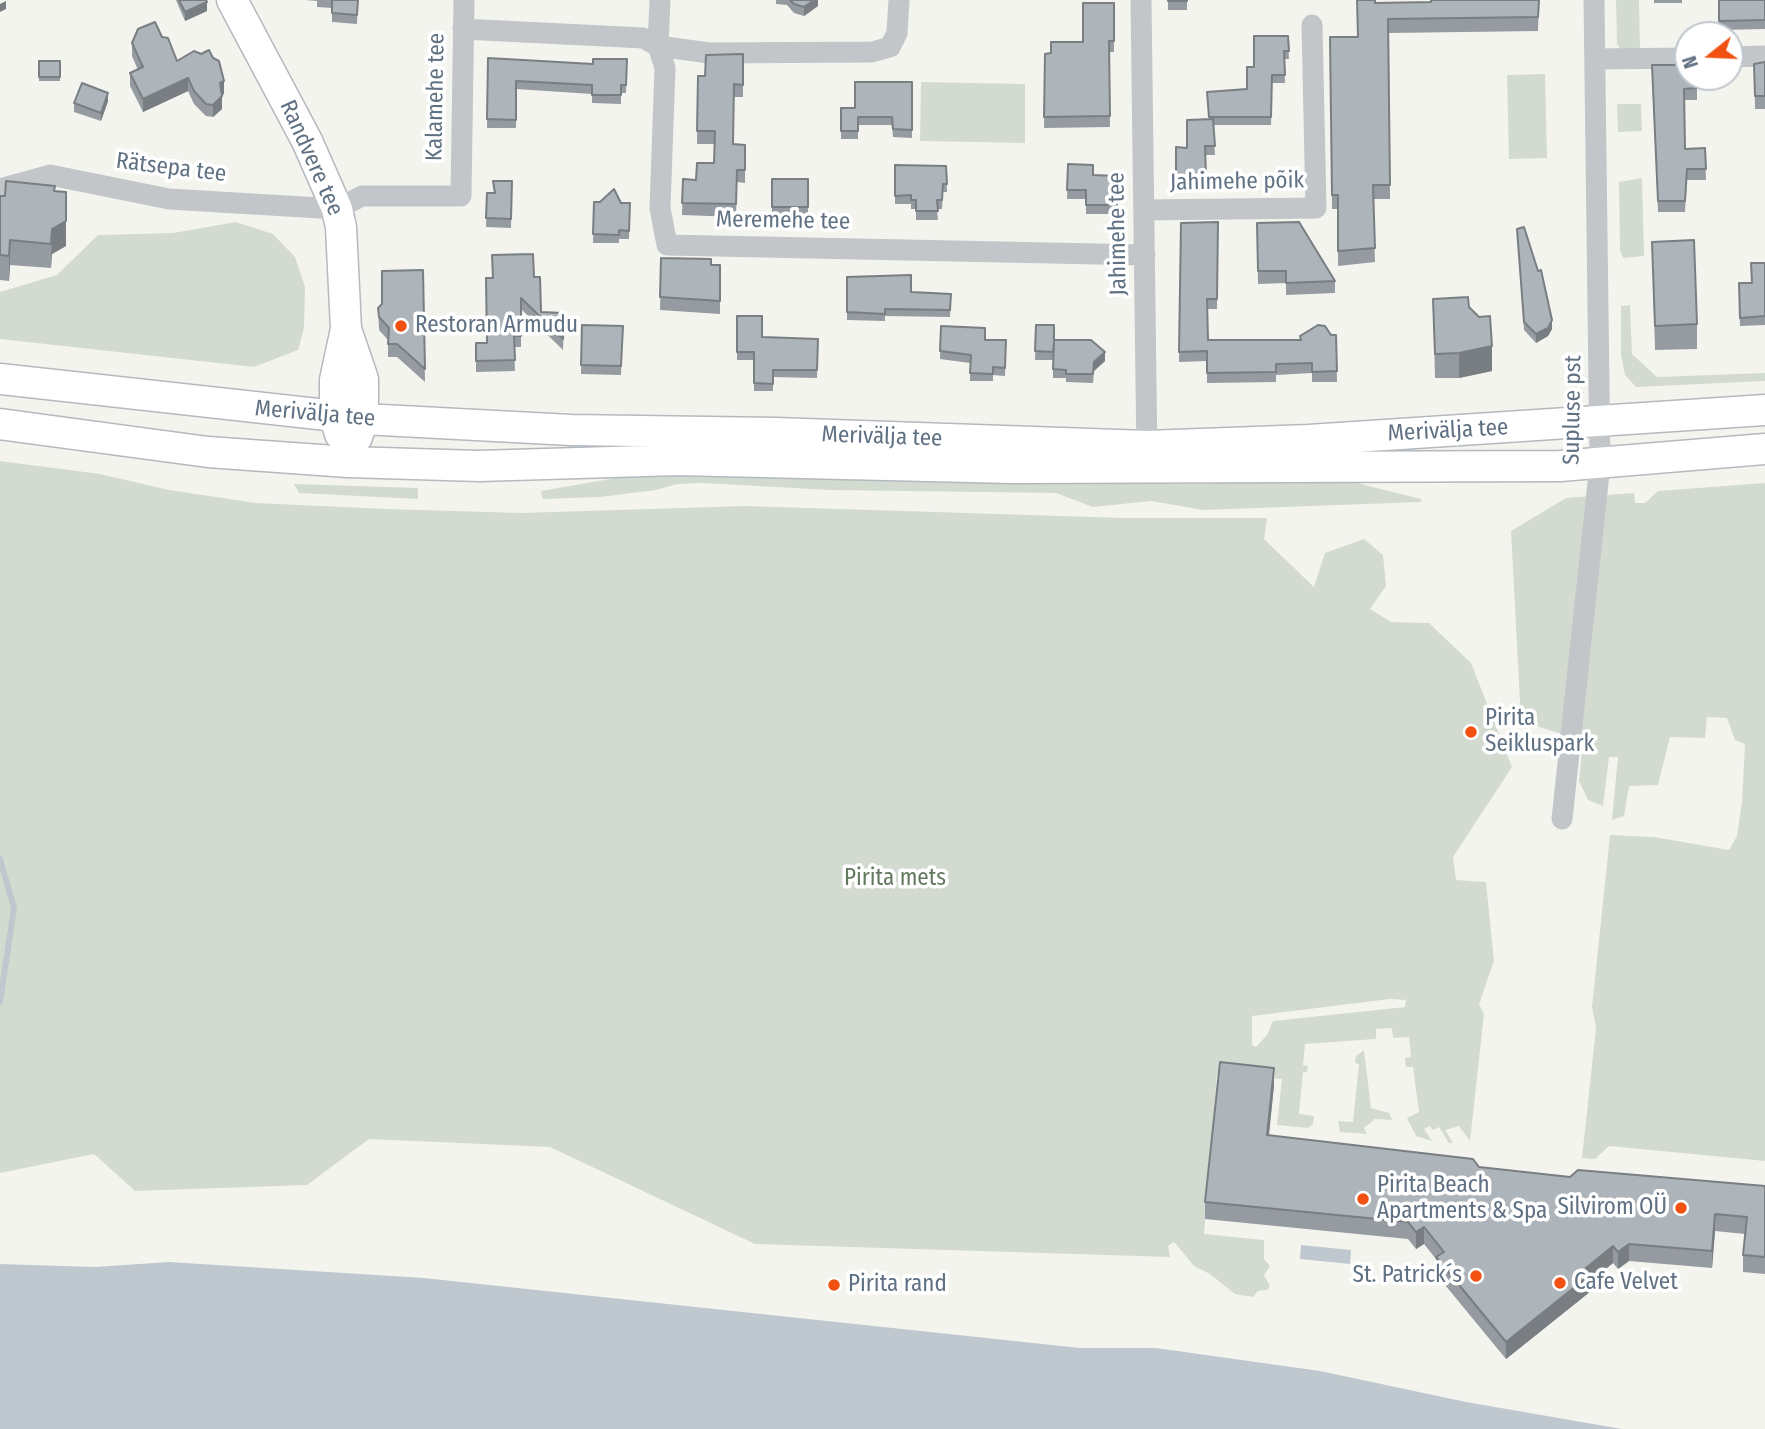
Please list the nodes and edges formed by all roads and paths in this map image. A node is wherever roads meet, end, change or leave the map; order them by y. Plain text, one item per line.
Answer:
1 (232, 0) edge
2 (464, 0) edge
3 (660, 0) edge
4 (899, 0) edge
5 (1141, 0) edge
6 (1594, 0) edge
7 (1312, 25) dead end
8 (463, 29) junction
9 (658, 46) junction
10 (1765, 56) edge
11 (1744, 57) edge
12 (1674, 58) edge
13 (1595, 59) junction
14 (0, 189) edge
15 (337, 209) junction
16 (1144, 210) junction
17 (1145, 255) junction
18 (0, 379) edge
19 (1765, 410) edge
20 (349, 418) junction
21 (1600, 421) junction
22 (0, 424) edge
23 (1765, 449) edge
24 (1147, 457) junction
25 (348, 462) junction
26 (1600, 464) junction
27 (1562, 819) dead end

1 - 15 main road, Randvere tee
2 - 8 street, Kalamehe tee
3 - 9 street, Meremehe tee
4 - 9 street
5 - 16 street, Jahimehe tee
6 - 13 street, Supluse pst
7 - 16 street, Jahimehe põik
8 - 9 street
8 - 15 street, Kalamehe tee
9 - 17 street, Meremehe tee
10 - 11 street
12 - 13 street
13 - 21 street, Supluse pst
14 - 15 street, Rätsepa tee
15 - 20 main road, Randvere tee
16 - 17 street, Jahimehe tee
17 - 24 street, Jahimehe tee
18 - 20 main road, Merivälja tee
19 - 21 main road, Merivälja tee
20 - 24 main road, Merivälja tee
20 - 25 main road, Randvere tee
21 - 24 main road, Merivälja tee
21 - 26 street, Supluse pst
22 - 25 main road, Merivälja tee
23 - 26 main road, Merivälja tee
24 - 25 main road, Merivälja tee
24 - 26 main road, Merivälja tee
26 - 27 street, Supluse pst

